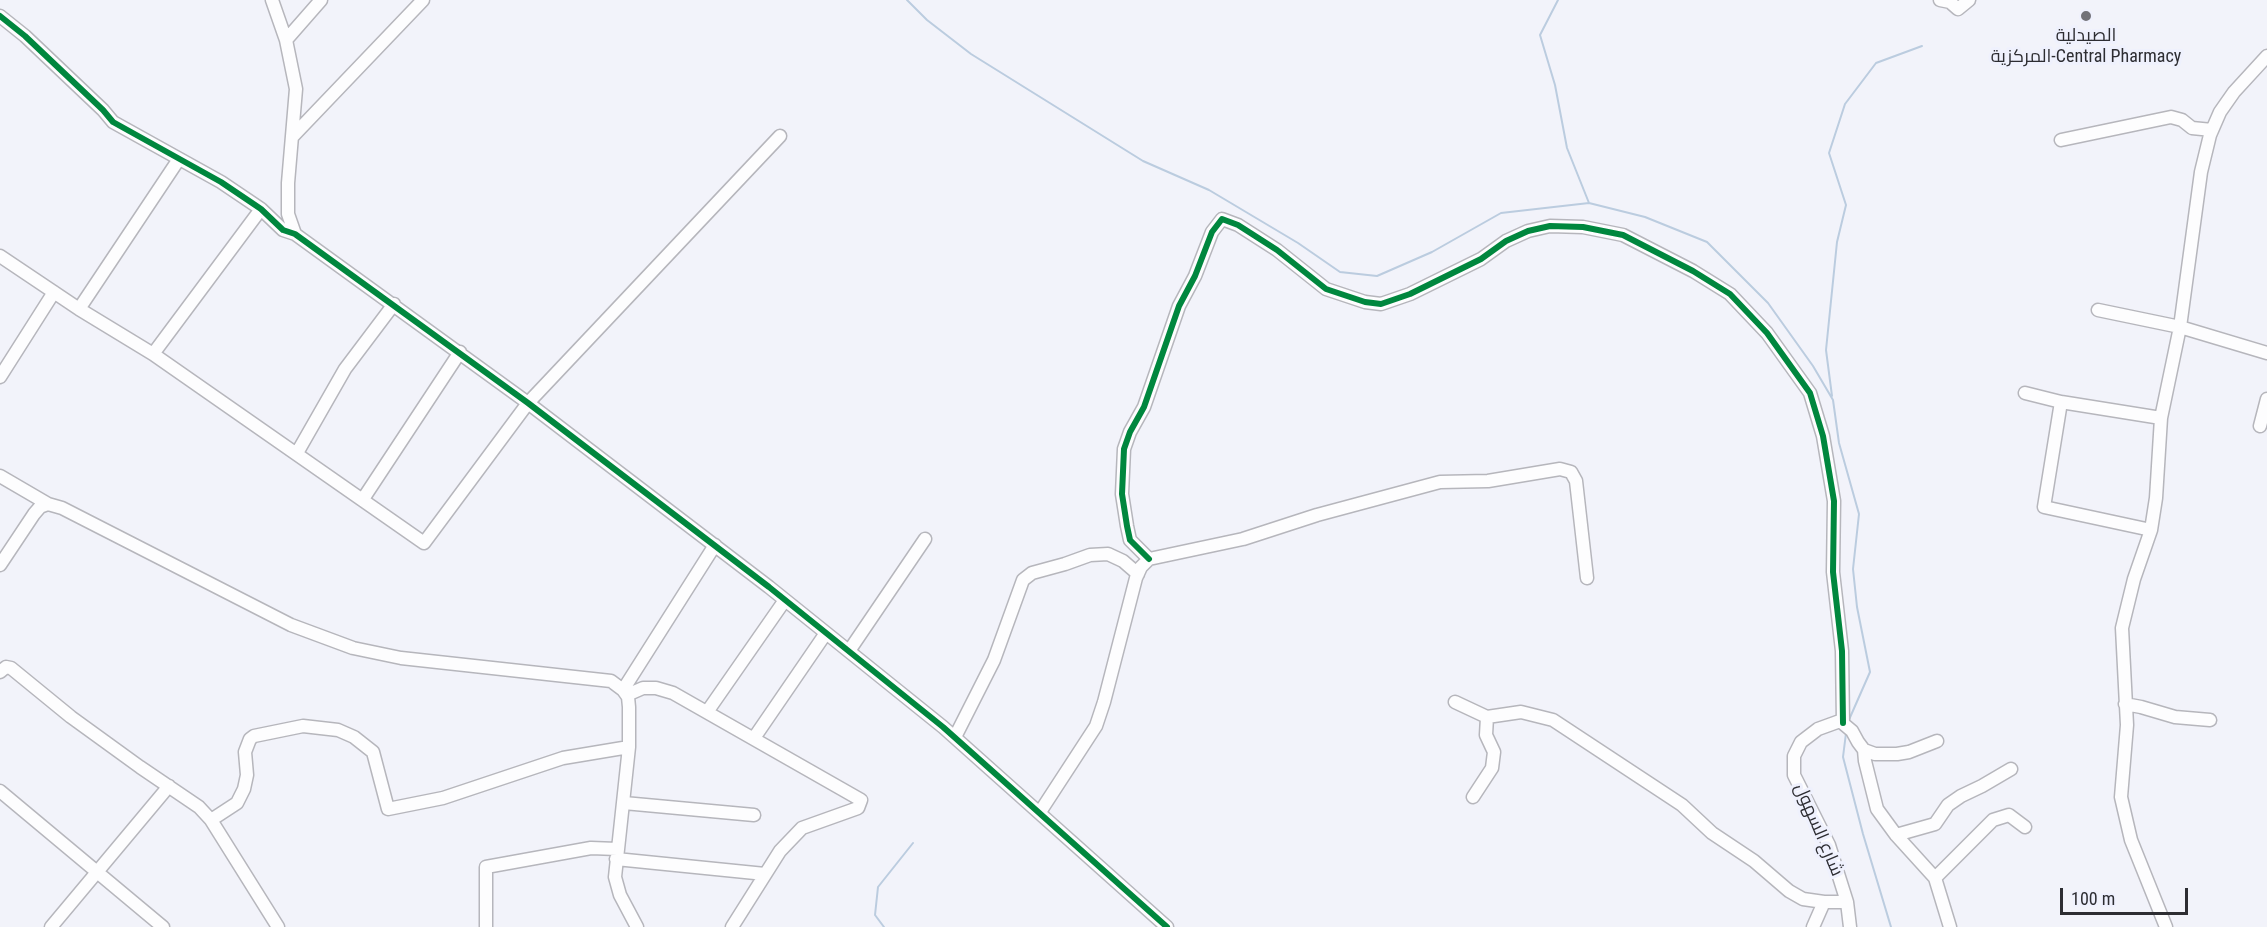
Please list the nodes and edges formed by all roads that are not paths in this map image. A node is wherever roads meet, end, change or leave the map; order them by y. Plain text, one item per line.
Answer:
1 (272, 0) edge
2 (321, 0) edge
3 (423, 0) edge
4 (1940, 0) edge
5 (1969, 0) edge
6 (0, 16) edge
7 (286, 40) junction
8 (2267, 56) edge
9 (2212, 130) junction
10 (292, 136) junction
11 (780, 136) dead end
12 (2061, 140) dead end
13 (179, 159) junction
14 (261, 209) junction
15 (295, 234) junction
16 (0, 256) edge
17 (54, 292) junction
18 (394, 304) junction
19 (79, 309) junction
20 (2098, 310) dead end
21 (2180, 327) junction
22 (460, 352) junction
23 (2267, 353) edge
24 (153, 354) junction
25 (0, 377) edge
26 (2025, 393) dead end
27 (2267, 399) edge
28 (2061, 402) junction
29 (528, 403) junction
30 (2161, 418) junction
31 (2260, 426) dead end
32 (297, 453) junction
33 (0, 476) edge
34 (363, 499) junction
35 (48, 504) junction
36 (2151, 530) junction
37 (925, 539) dead end
38 (715, 545) junction
39 (1149, 560) junction
40 (0, 565) edge
41 (1138, 574) junction
42 (1587, 578) dead end
43 (785, 600) junction
44 (826, 633) junction
45 (849, 651) junction
46 (0, 672) edge
47 (625, 693) junction
48 (1455, 702) dead end
49 (2126, 704) junction
50 (707, 712) junction
51 (1487, 717) junction
52 (2210, 720) dead end
53 (1841, 722) junction
54 (955, 737) junction
55 (754, 738) junction
56 (1937, 741) dead end
57 (629, 747) junction
58 (1864, 750) junction
59 (2011, 769) dead end
60 (169, 786) junction
61 (0, 791) edge
62 (1473, 797) dead end
63 (624, 803) junction
64 (1040, 812) junction
65 (754, 815) dead end
66 (211, 820) junction
67 (2025, 827) dead end
68 (1896, 835) junction
69 (617, 854) junction
70 (97, 872) junction
71 (765, 874) junction
72 (1935, 878) junction
73 (1824, 902) junction
74 (1847, 903) junction
75 (51, 927) edge
76 (163, 927) edge
77 (278, 927) edge
78 (486, 927) edge
79 (637, 927) edge
80 (732, 927) edge
81 (1167, 927) edge
82 (1813, 927) edge
83 (1850, 927) edge
84 (1950, 927) edge
85 (2166, 927) edge

1 - 7 street
2 - 7 street
3 - 10 street
4 - 5 street
6 - 13 street
7 - 10 street
8 - 9 street
9 - 12 street
9 - 21 street
10 - 15 street
11 - 29 street
13 - 14 street
13 - 19 street
14 - 15 street
14 - 24 street
15 - 18 street
16 - 17 street
17 - 19 street
17 - 25 street
18 - 22 street
18 - 32 street
19 - 24 street
20 - 21 street
21 - 23 street
21 - 30 street
22 - 29 street
22 - 34 street
24 - 32 street
26 - 28 street
27 - 31 street
28 - 30 street
28 - 36 street
29 - 34 street
29 - 38 street
30 - 36 street
32 - 34 street
33 - 35 street
35 - 40 street
35 - 47 street
36 - 49 street
37 - 45 street
38 - 43 street
38 - 47 street
39 - 41 street
39 - 42 street
39 - 53 street
41 - 54 street
41 - 64 street
43 - 44 street
43 - 50 street
44 - 45 street
44 - 55 street
45 - 54 street
46 - 60 street
47 - 50 street
47 - 57 street
48 - 51 street
49 - 52 street
49 - 85 street
50 - 55 street
51 - 62 street
51 - 73 street
53 - 58 street
53 - 74 street, شارع السهول
54 - 64 street
55 - 71 street
56 - 58 street
57 - 63 street
57 - 66 street
58 - 68 street
59 - 68 street
60 - 66 street
60 - 70 street
61 - 70 street
63 - 65 street
63 - 69 street
64 - 81 street
66 - 77 street
67 - 72 street
68 - 72 street
69 - 71 street
69 - 78 street
69 - 79 street
70 - 75 street
70 - 76 street
71 - 80 street
72 - 84 street
73 - 74 street
73 - 82 street
74 - 83 street, شارع السهول

